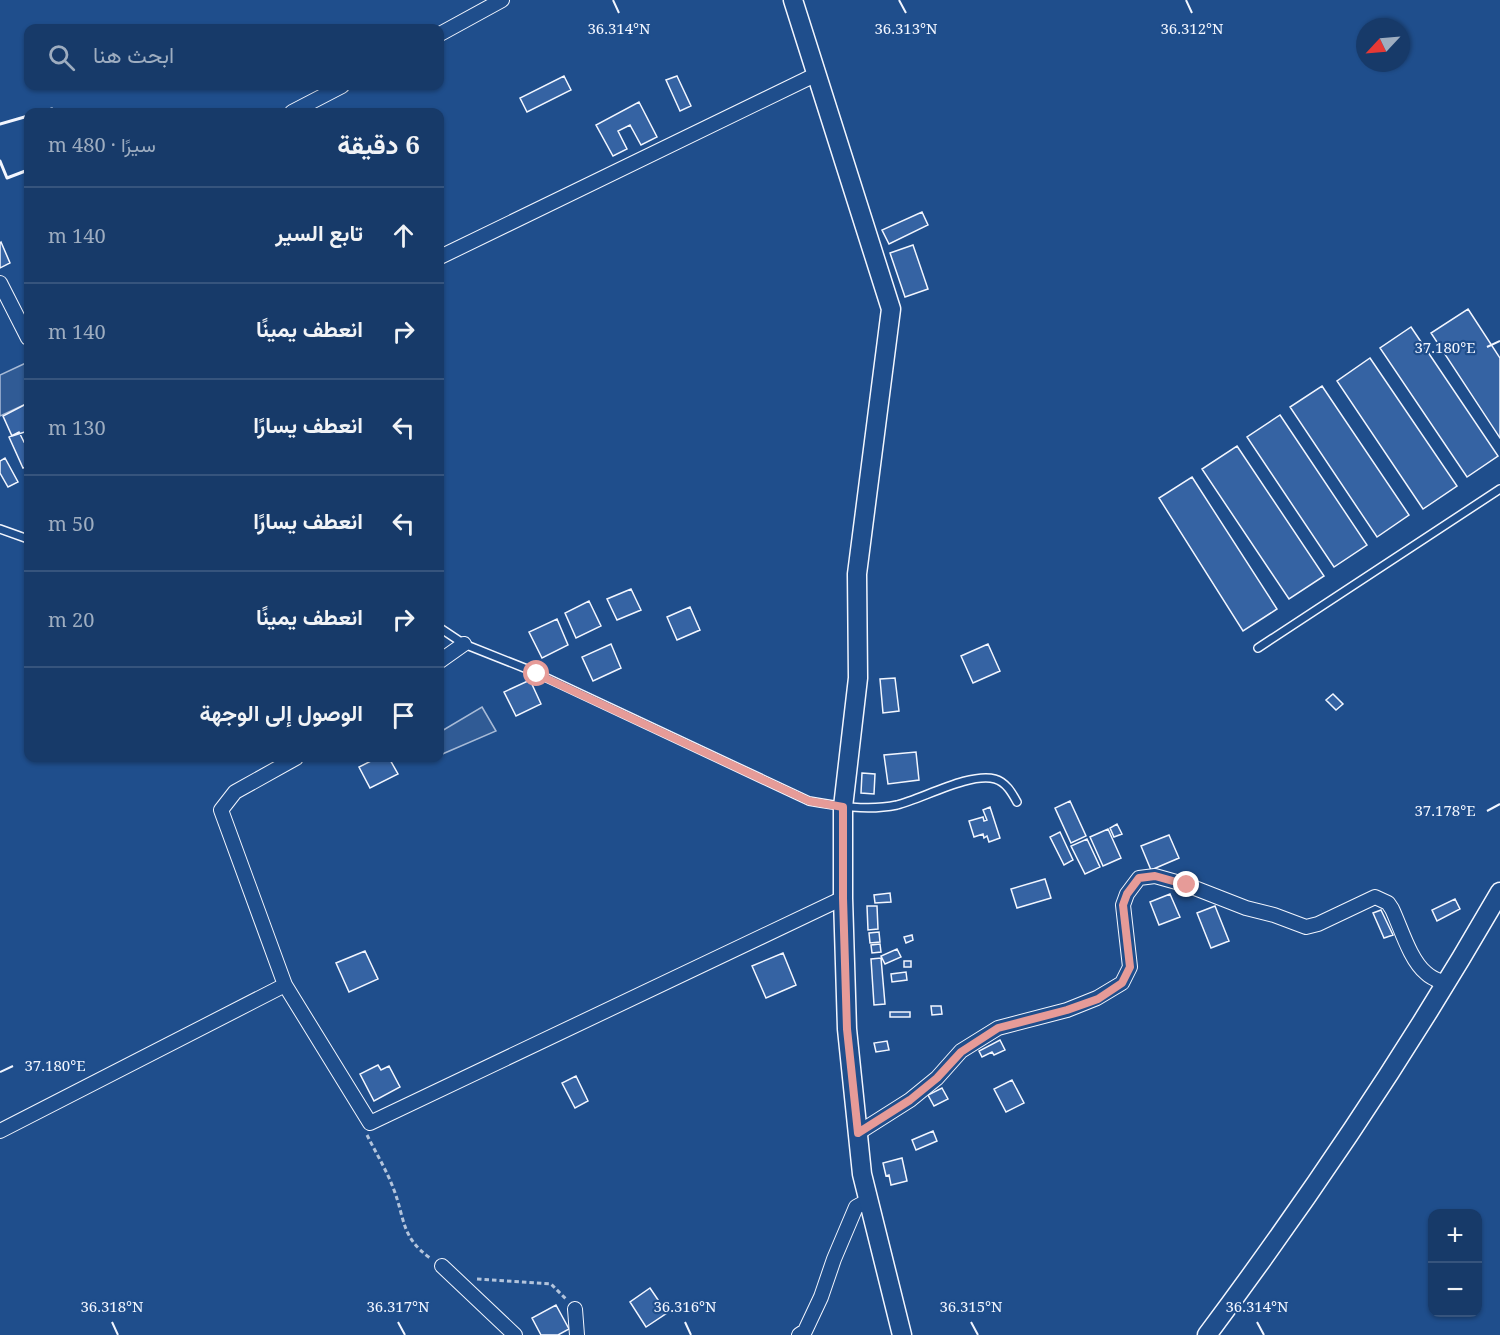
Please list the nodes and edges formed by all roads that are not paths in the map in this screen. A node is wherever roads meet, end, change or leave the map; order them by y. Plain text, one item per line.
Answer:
1 (502, 0) edge
2 (793, 0) edge
3 (444, 32) edge
4 (817, 74) junction
5 (334, 90) edge
6 (300, 108) edge
7 (444, 255) edge
8 (0, 283) edge
9 (24, 330) edge
10 (1500, 489) edge
11 (0, 529) edge
12 (24, 538) edge
13 (444, 631) edge
14 (464, 644) junction
15 (1258, 648) dead end
16 (444, 658) edge
17 (289, 762) edge
18 (1017, 802) dead end
19 (843, 807) junction
20 (1500, 892) edge
21 (843, 898) junction
22 (1447, 984) junction
23 (285, 985) junction
24 (0, 1131) edge
25 (858, 1133) junction
26 (869, 1200) junction
27 (442, 1266) road end
28 (575, 1309) road end
29 (515, 1335) edge
30 (577, 1335) edge
31 (799, 1335) edge
32 (902, 1335) edge
33 (1207, 1335) edge

1 - 3 street
2 - 4 street
4 - 7 street
4 - 19 street
5 - 6 street
8 - 9 street
10 - 15 lane
11 - 12 lane
13 - 14 lane
14 - 16 street
14 - 19 lane
17 - 23 street
18 - 19 lane
19 - 21 street
20 - 22 street
21 - 23 street
21 - 25 street
22 - 25 street
22 - 33 street
23 - 24 street
25 - 26 street
26 - 31 street
26 - 32 street
27 - 29 street
28 - 30 street

